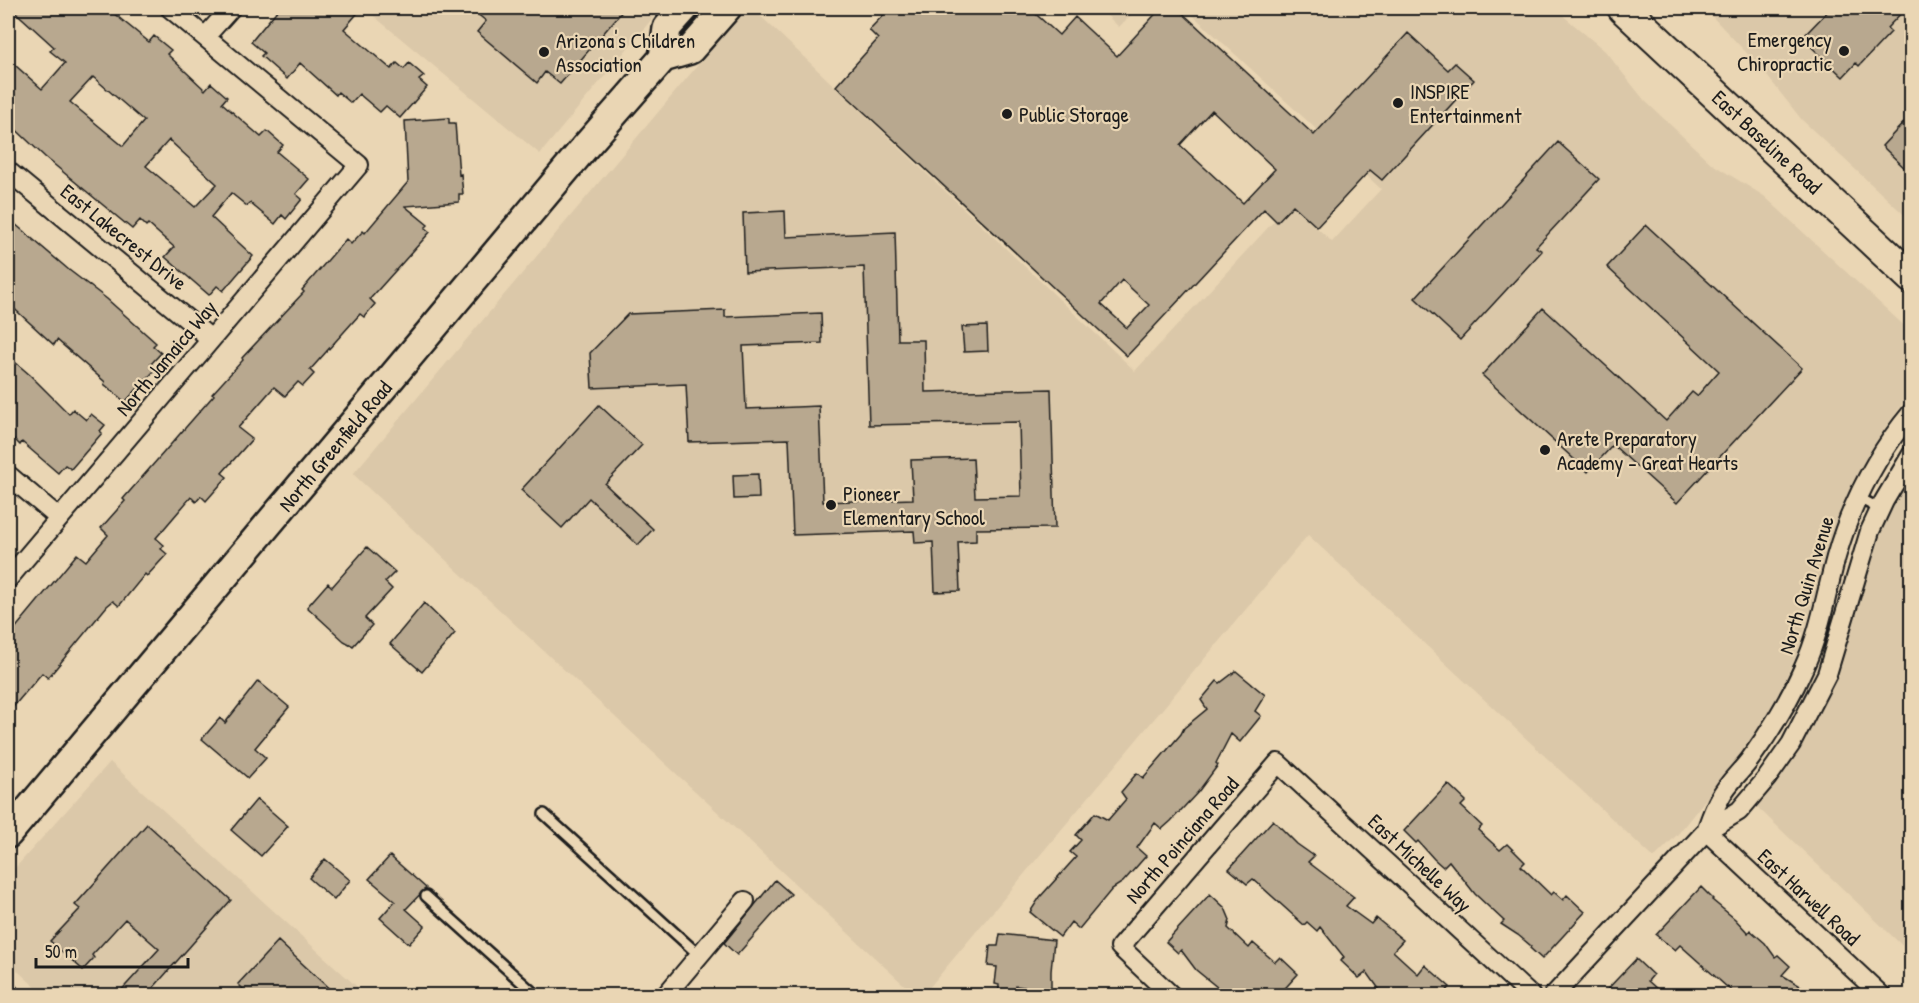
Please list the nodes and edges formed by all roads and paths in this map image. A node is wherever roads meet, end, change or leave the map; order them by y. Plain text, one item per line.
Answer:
1 (170, 8) edge
2 (231, 8) edge
3 (685, 8) edge
4 (727, 8) edge
5 (1623, 8) edge
6 (206, 37) junction
7 (663, 58) junction
8 (8, 171) edge
9 (1911, 278) edge
10 (211, 339) junction
11 (1911, 412) edge
12 (1911, 454) edge
13 (8, 475) edge
14 (1859, 498) junction
15 (1880, 510) junction
16 (59, 518) junction
17 (8, 579) edge
18 (1278, 763) joint
19 (544, 814) dead end
20 (1706, 831) junction
21 (8, 834) edge
22 (426, 896) dead end
23 (745, 901) dead end
24 (699, 955) junction
25 (8, 992) edge
26 (11, 996) edge
27 (537, 996) edge
28 (665, 996) edge
29 (1172, 996) edge
30 (1531, 996) edge
31 (1553, 996) edge
32 (1882, 996) edge

1 - 6 street
2 - 6 street
3 - 7 main road
4 - 7 main road
5 - 9 main road, East Baseline Road
6 - 10 street, North Jamaica Way
7 - 21 main road, North Greenfield Road
8 - 10 street, East Lakecrest Drive
10 - 16 street, North Jamaica Way
11 - 14 street, North Quin Avenue
12 - 15 street, North Quin Avenue
13 - 16 street
14 - 15 lane
14 - 20 street, North Quin Avenue
15 - 20 street, North Quin Avenue
16 - 17 street, North Jamaica Way
18 - 29 street, North Poinciana Road
18 - 30 street, East Michelle Way
19 - 24 lane
20 - 31 street, North Quin Avenue
20 - 32 street, East Harwell Road
22 - 27 lane
23 - 24 street
24 - 28 street
25 - 26 street

